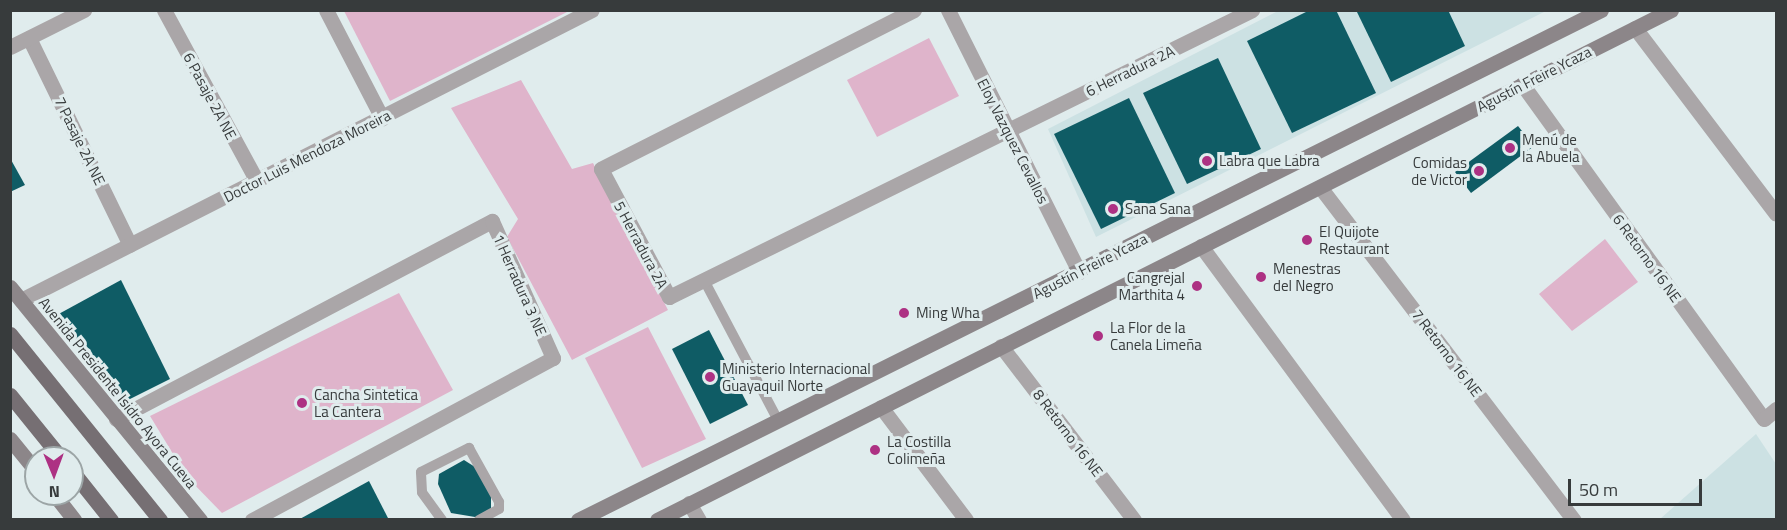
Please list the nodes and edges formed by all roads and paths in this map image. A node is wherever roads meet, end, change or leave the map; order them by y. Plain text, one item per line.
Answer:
1 (84, 10) edge
2 (164, 10) edge
3 (326, 10) edge
4 (592, 10) edge
5 (914, 10) edge
6 (948, 10) edge
7 (1252, 10) edge
8 (1601, 10) edge
9 (1671, 10) edge
10 (1635, 28) junction
11 (29, 38) junction
12 (10, 47) edge
13 (1522, 84) junction
14 (382, 118) junction
15 (1008, 131) junction
16 (257, 181) junction
17 (1320, 187) junction
18 (1776, 214) edge
19 (130, 245) junction
20 (1201, 246) junction
21 (1079, 272) junction
22 (704, 280) junction
23 (10, 287) edge
24 (21, 300) junction
25 (10, 334) edge
26 (1001, 346) junction
27 (10, 395) edge
28 (880, 407) junction
29 (1776, 409) edge
30 (117, 419) junction
31 (779, 422) junction
32 (10, 439) edge
33 (51, 446) edge
34 (24, 456) edge
35 (84, 486) edge
36 (688, 504) junction
37 (64, 506) edge
38 (74, 519) edge
39 (111, 519) edge
40 (160, 519) edge
41 (200, 519) edge
42 (252, 519) edge
43 (442, 519) edge
44 (479, 519) edge
45 (578, 519) edge
46 (657, 519) edge
47 (699, 519) edge
48 (966, 519) edge
49 (1134, 519) edge
50 (1403, 519) edge
51 (1574, 519) edge

1 - 11 street
2 - 16 street, 6 Pasaje 2A NE
3 - 14 street
4 - 14 street, Doctor Luis Mendoza Moreira
5 - 22 street, 5 Herradura 2A
6 - 15 street, Eloy Vazquez Cevallos
7 - 15 street, 6 Herradura 2A
8 - 21 main road, Agustín Freire Ycaza
9 - 10 main road, Agustín Freire Ycaza
10 - 13 main road, Agustín Freire Ycaza
10 - 18 street
11 - 12 street
11 - 19 street, 7 Pasaje 2A NE
13 - 17 main road, Agustín Freire Ycaza
13 - 29 street, 6 Retorno 16 NE
14 - 16 street, Doctor Luis Mendoza Moreira
15 - 21 street, Eloy Vazquez Cevallos
15 - 22 street, 5 Herradura 2A
16 - 19 street, Doctor Luis Mendoza Moreira
17 - 20 main road, Agustín Freire Ycaza
17 - 51 street, 7 Retorno 16 NE
19 - 24 street, Doctor Luis Mendoza Moreira
20 - 26 main road, Agustín Freire Ycaza
20 - 50 street
21 - 31 main road, Agustín Freire Ycaza
22 - 31 lane
23 - 24 main road, Avenida Presidente Isidro Ayora Cueva
24 - 30 main road, Avenida Presidente Isidro Ayora Cueva
25 - 40 main road
26 - 28 main road, Agustín Freire Ycaza
26 - 49 street, 8 Retorno 16 NE
27 - 33 main road
28 - 36 main road, Agustín Freire Ycaza
28 - 48 street
30 - 41 main road, Avenida Presidente Isidro Ayora Cueva
30 - 42 street, 1 Herradura 3 NE
31 - 45 main road, Agustín Freire Ycaza
32 - 34 main road
35 - 39 main road
36 - 46 main road, Agustín Freire Ycaza
36 - 47 street
37 - 38 main road
43 - 44 lane

